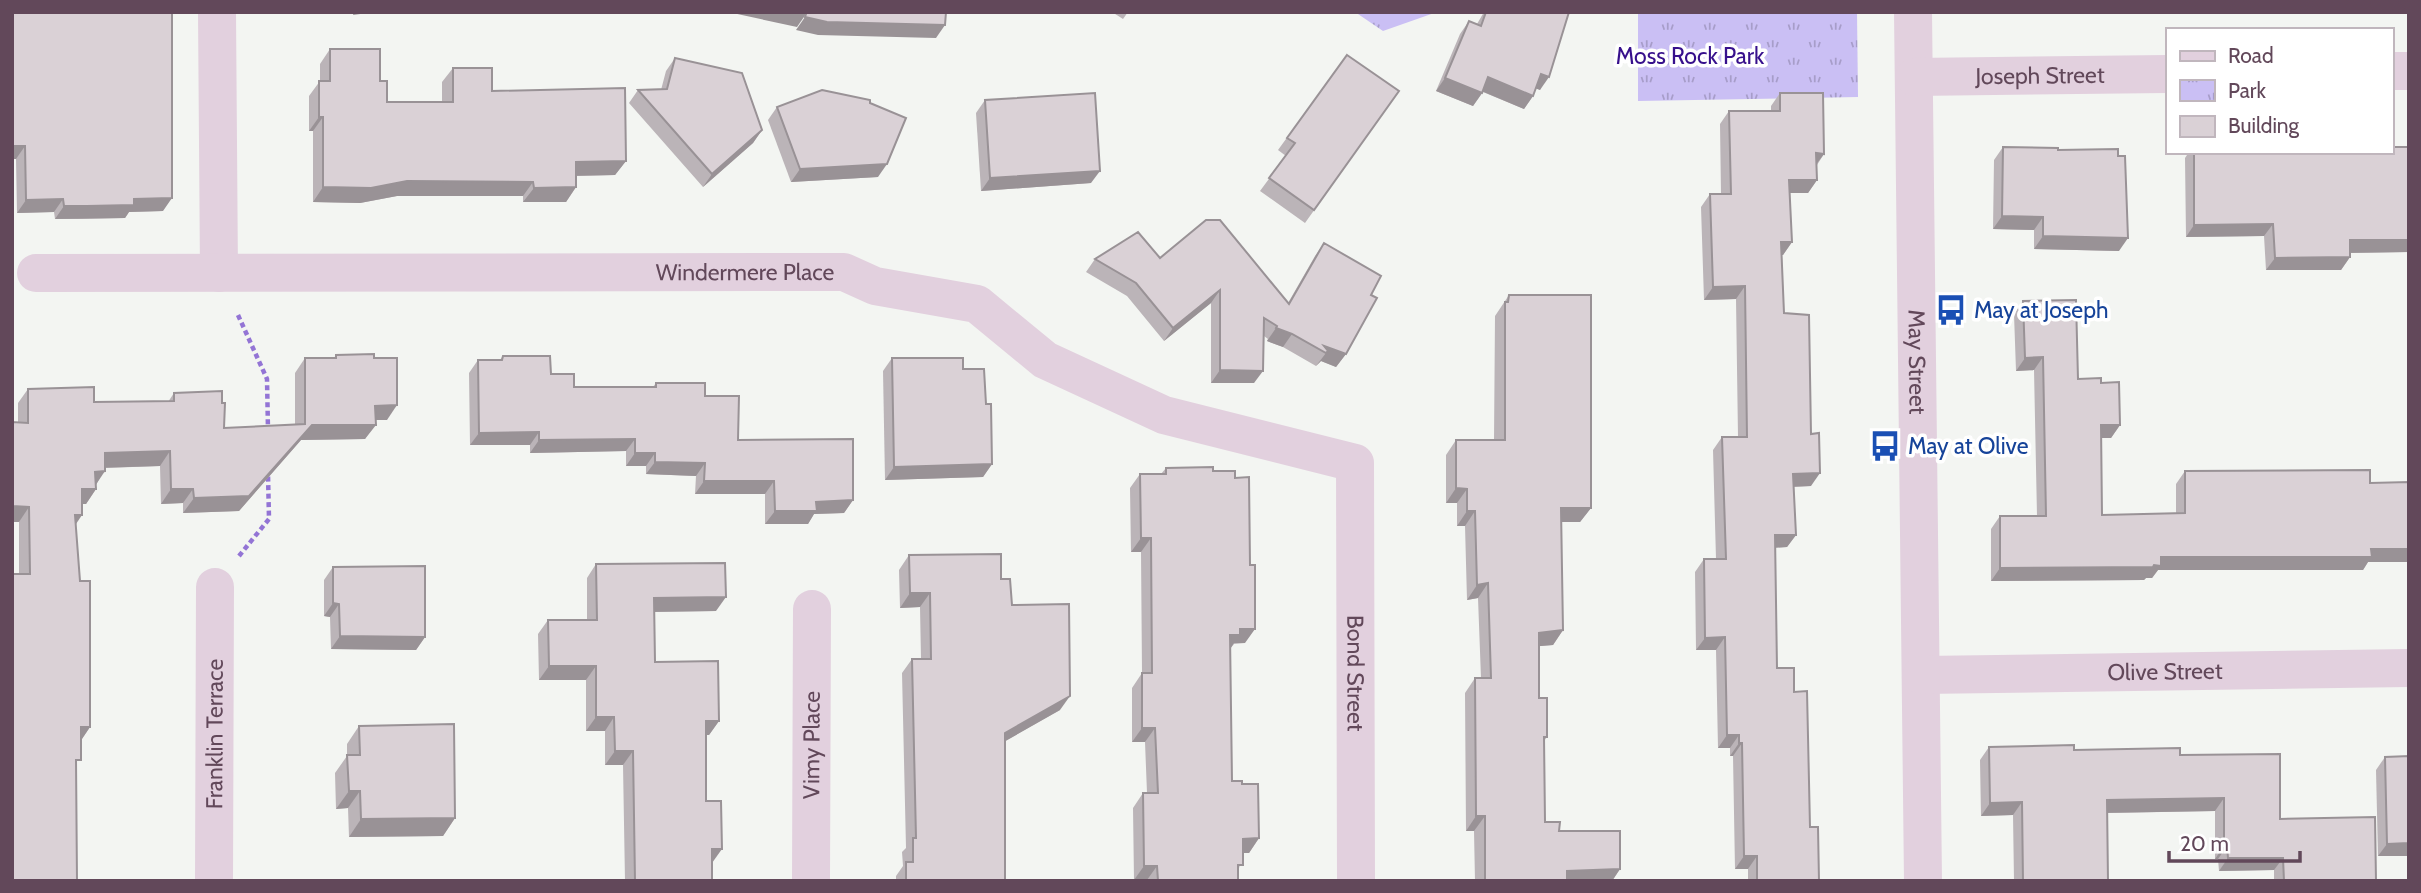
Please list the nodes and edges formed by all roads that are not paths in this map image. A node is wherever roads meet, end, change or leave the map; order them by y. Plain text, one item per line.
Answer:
1 (217, 12) edge
2 (1913, 12) edge
3 (2166, 74) edge
4 (1914, 77) junction
5 (36, 273) dead end
6 (219, 273) junction
7 (1355, 463) joint
8 (215, 587) road end
9 (812, 610) dead end
10 (2409, 668) edge
11 (1922, 675) junction
12 (214, 881) edge
13 (811, 881) edge
14 (1356, 881) edge
15 (1923, 881) edge

1 - 6 street
2 - 4 street, May Street
3 - 4 street, Joseph Street
4 - 11 street, May Street
5 - 6 street, Windermere Place
6 - 7 street, Windermere Place
7 - 14 street, Bond Street
8 - 12 street, Franklin Terrace
9 - 13 street, Vimy Place
10 - 11 street, Olive Street
11 - 15 street, May Street

